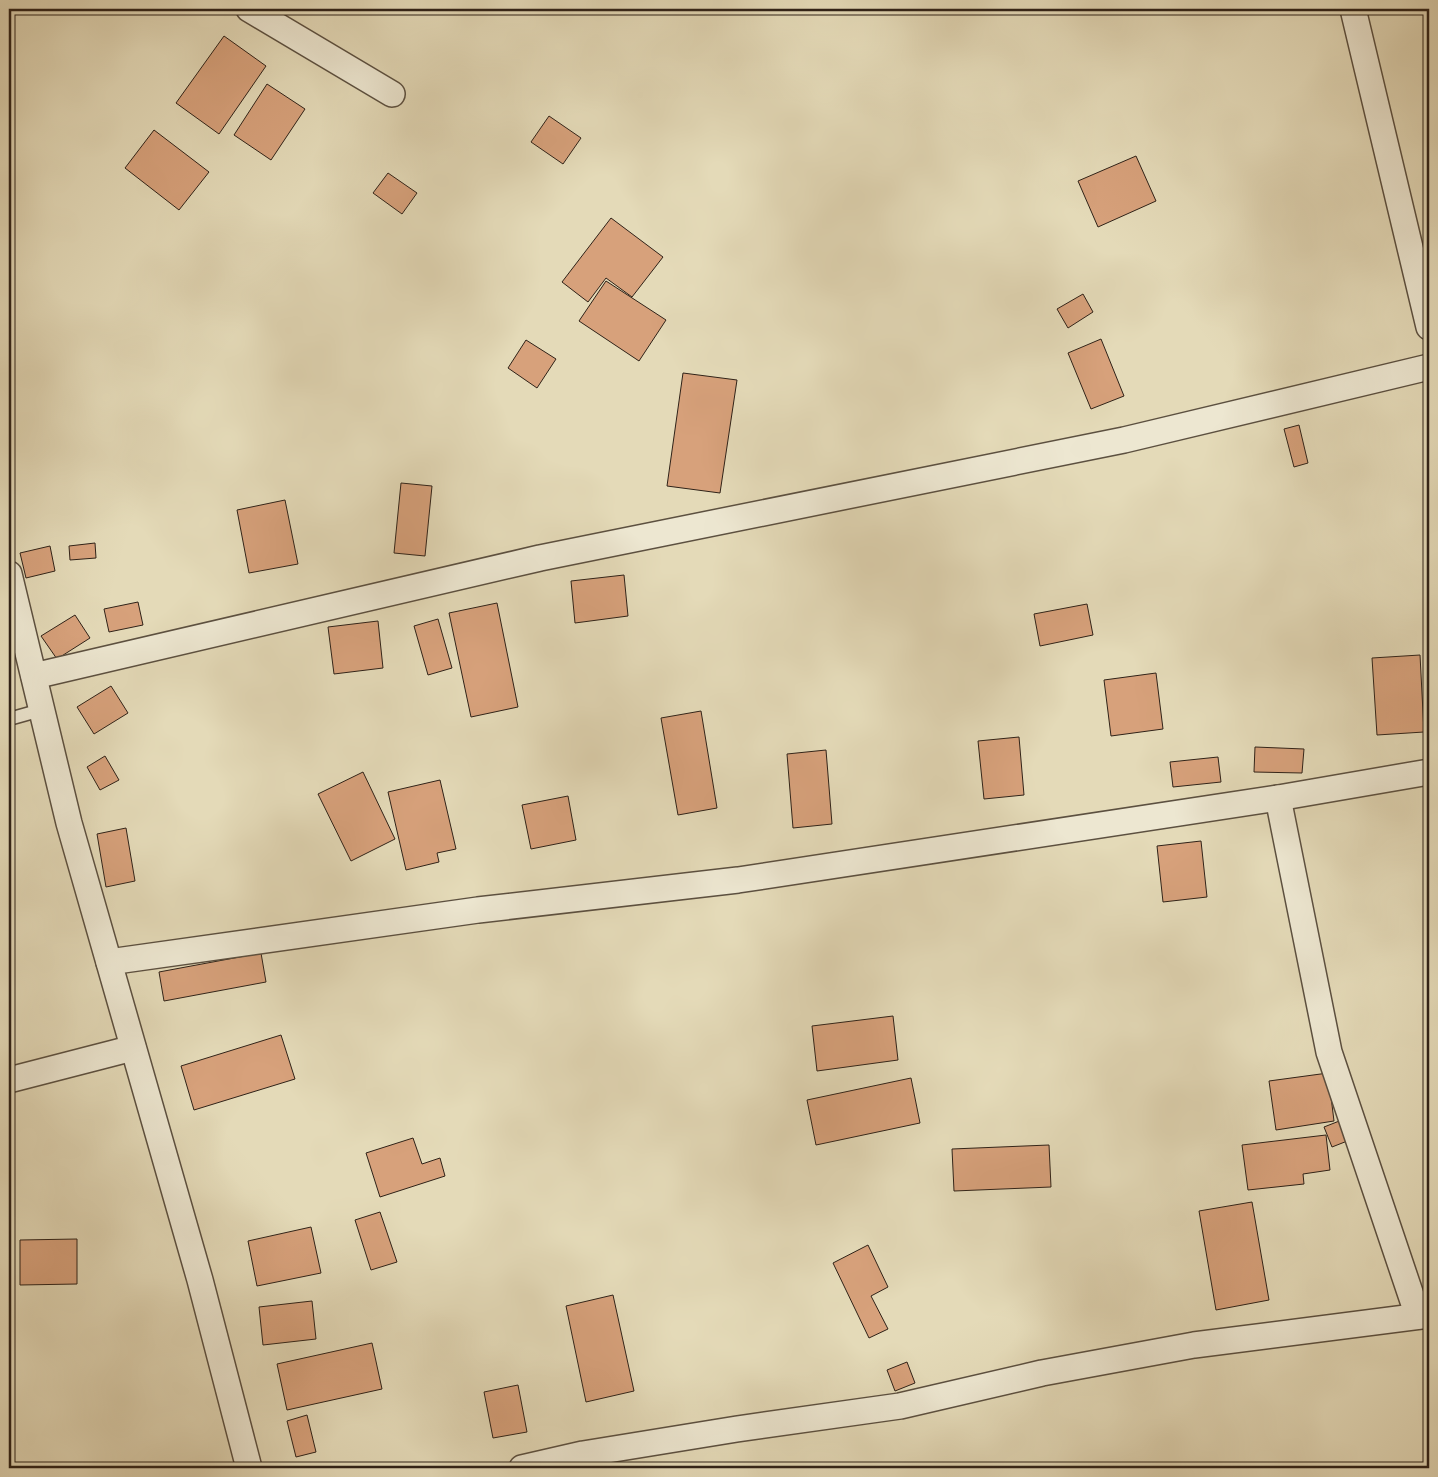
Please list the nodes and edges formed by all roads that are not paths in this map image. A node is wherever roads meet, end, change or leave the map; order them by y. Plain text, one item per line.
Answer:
1 (249, 9) edge
2 (1353, 9) edge
3 (392, 94) dead end
4 (1429, 327) edge
5 (1429, 367) edge
6 (9, 574) edge
7 (34, 676) junction
8 (42, 710) junction
9 (9, 719) edge
10 (1429, 772) edge
11 (1278, 798) junction
12 (109, 962) junction
13 (133, 1048) junction
14 (9, 1080) edge
15 (1424, 1316) edge
16 (249, 1468) edge
17 (522, 1468) edge

1 - 3 street
2 - 4 street
5 - 7 street
6 - 7 street
7 - 8 street
8 - 9 lane
8 - 12 street
10 - 11 street
11 - 12 street
11 - 15 street
12 - 13 street
13 - 14 street
13 - 16 street
15 - 17 street

